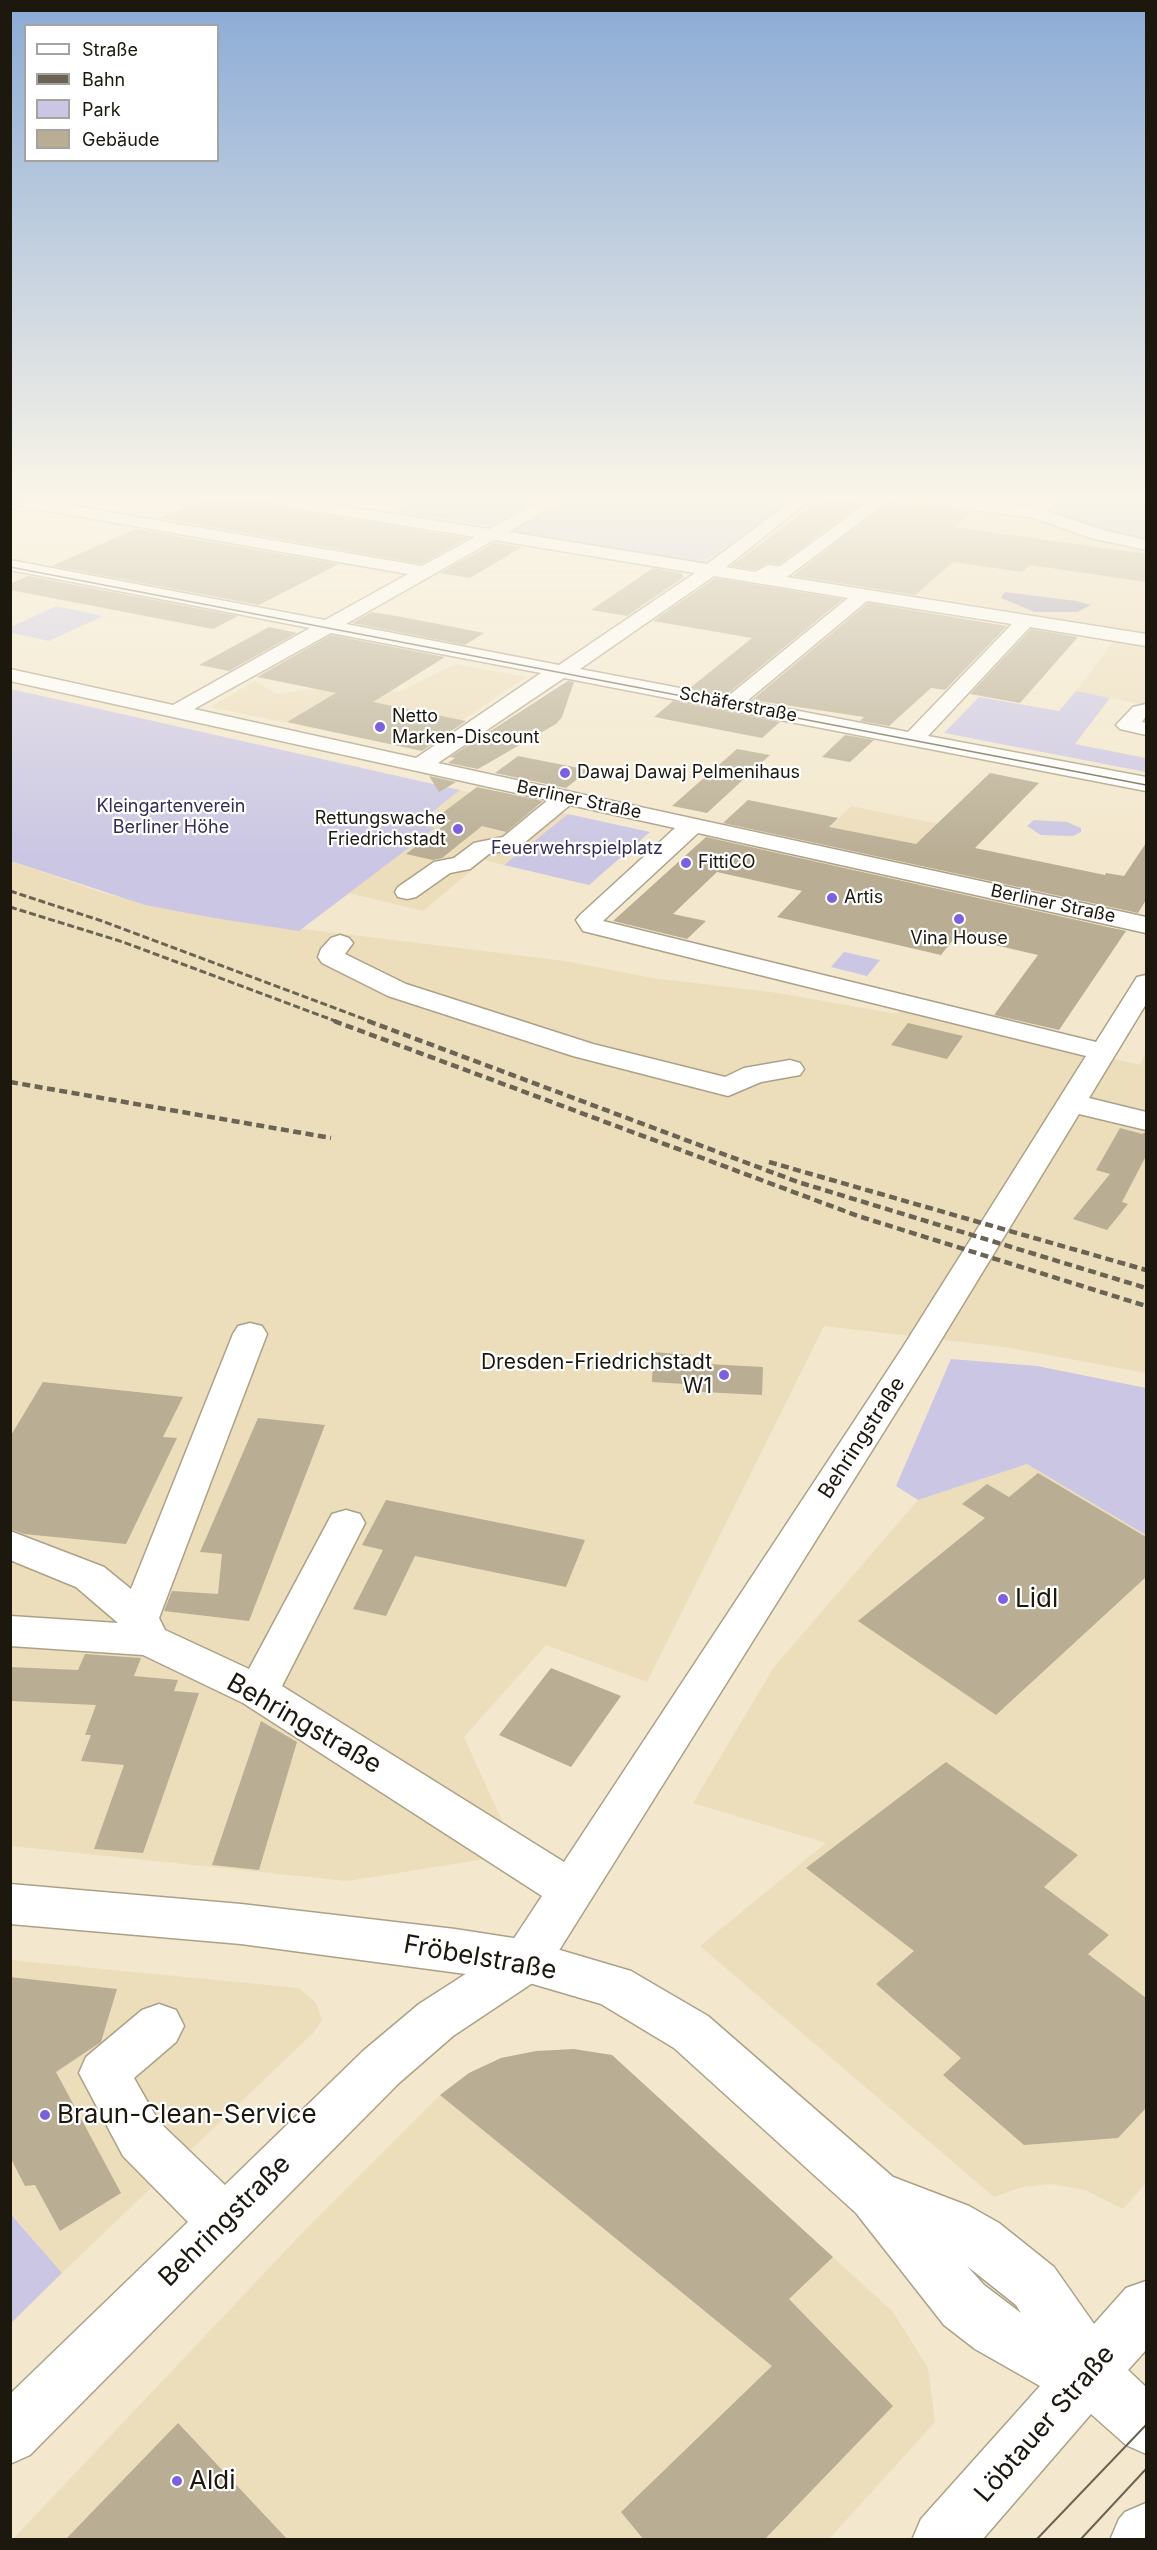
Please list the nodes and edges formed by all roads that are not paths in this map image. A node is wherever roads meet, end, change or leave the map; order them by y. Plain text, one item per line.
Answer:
1 (290, 619) edge
2 (340, 619) edge
3 (640, 619) edge
4 (834, 619) edge
5 (1013, 619) edge
6 (1025, 621) junction
7 (327, 626) junction
8 (1146, 640) edge
9 (563, 672) junction
10 (10, 675) edge
11 (1146, 700) edge
12 (731, 704) junction
13 (178, 710) junction
14 (1137, 727) edge
15 (913, 739) junction
16 (1146, 746) edge
17 (420, 765) junction
18 (1146, 784) edge
19 (566, 797) junction
20 (693, 825) junction
21 (407, 892) dead end
22 (1146, 925) edge
23 (340, 944) dead end
24 (1146, 983) edge
25 (1103, 1052) junction
26 (790, 1069) dead end
27 (1071, 1103) junction
28 (1146, 1121) edge
29 (249, 1334) dead end
30 (346, 1524) dead end
31 (10, 1545) edge
32 (144, 1629) junction
33 (10, 1631) edge
34 (258, 1692) junction
35 (572, 1890) junction
36 (10, 1904) edge
37 (526, 1961) junction
38 (159, 2026) dead end
39 (224, 2221) junction
40 (1146, 2307) edge
41 (1090, 2374) junction
42 (1146, 2425) edge
43 (10, 2435) edge
44 (1146, 2533) edge
45 (942, 2540) edge
46 (1140, 2540) edge

1 - 7 street, Schäferstraße
2 - 7 street
3 - 9 street
4 - 12 street
5 - 6 street
6 - 8 street
6 - 15 street
7 - 9 street, Schäferstraße
7 - 13 street
9 - 12 street, Schäferstraße
9 - 17 street
10 - 13 street, Berliner Straße
11 - 14 street
12 - 15 street, Schäferstraße
13 - 17 street, Berliner Straße
14 - 16 street
15 - 18 street, Schäferstraße
17 - 19 street, Berliner Straße
19 - 20 street, Berliner Straße
19 - 21 street
20 - 22 street, Berliner Straße
20 - 25 street
23 - 26 street
24 - 25 street, Behringstraße
25 - 27 street, Behringstraße
27 - 28 street
27 - 35 street, Behringstraße
29 - 32 street
30 - 34 street
31 - 32 street
32 - 33 street, Behringstraße
32 - 34 street, Behringstraße
34 - 35 street, Behringstraße
35 - 37 street, Behringstraße
36 - 37 street, Fröbelstraße
37 - 39 street, Behringstraße
37 - 41 street, Fröbelstraße
38 - 39 street
39 - 43 street, Behringstraße
40 - 41 street, Löbtauer Straße
41 - 42 street, Fröbelstraße
41 - 45 street, Löbtauer Straße
44 - 46 street

